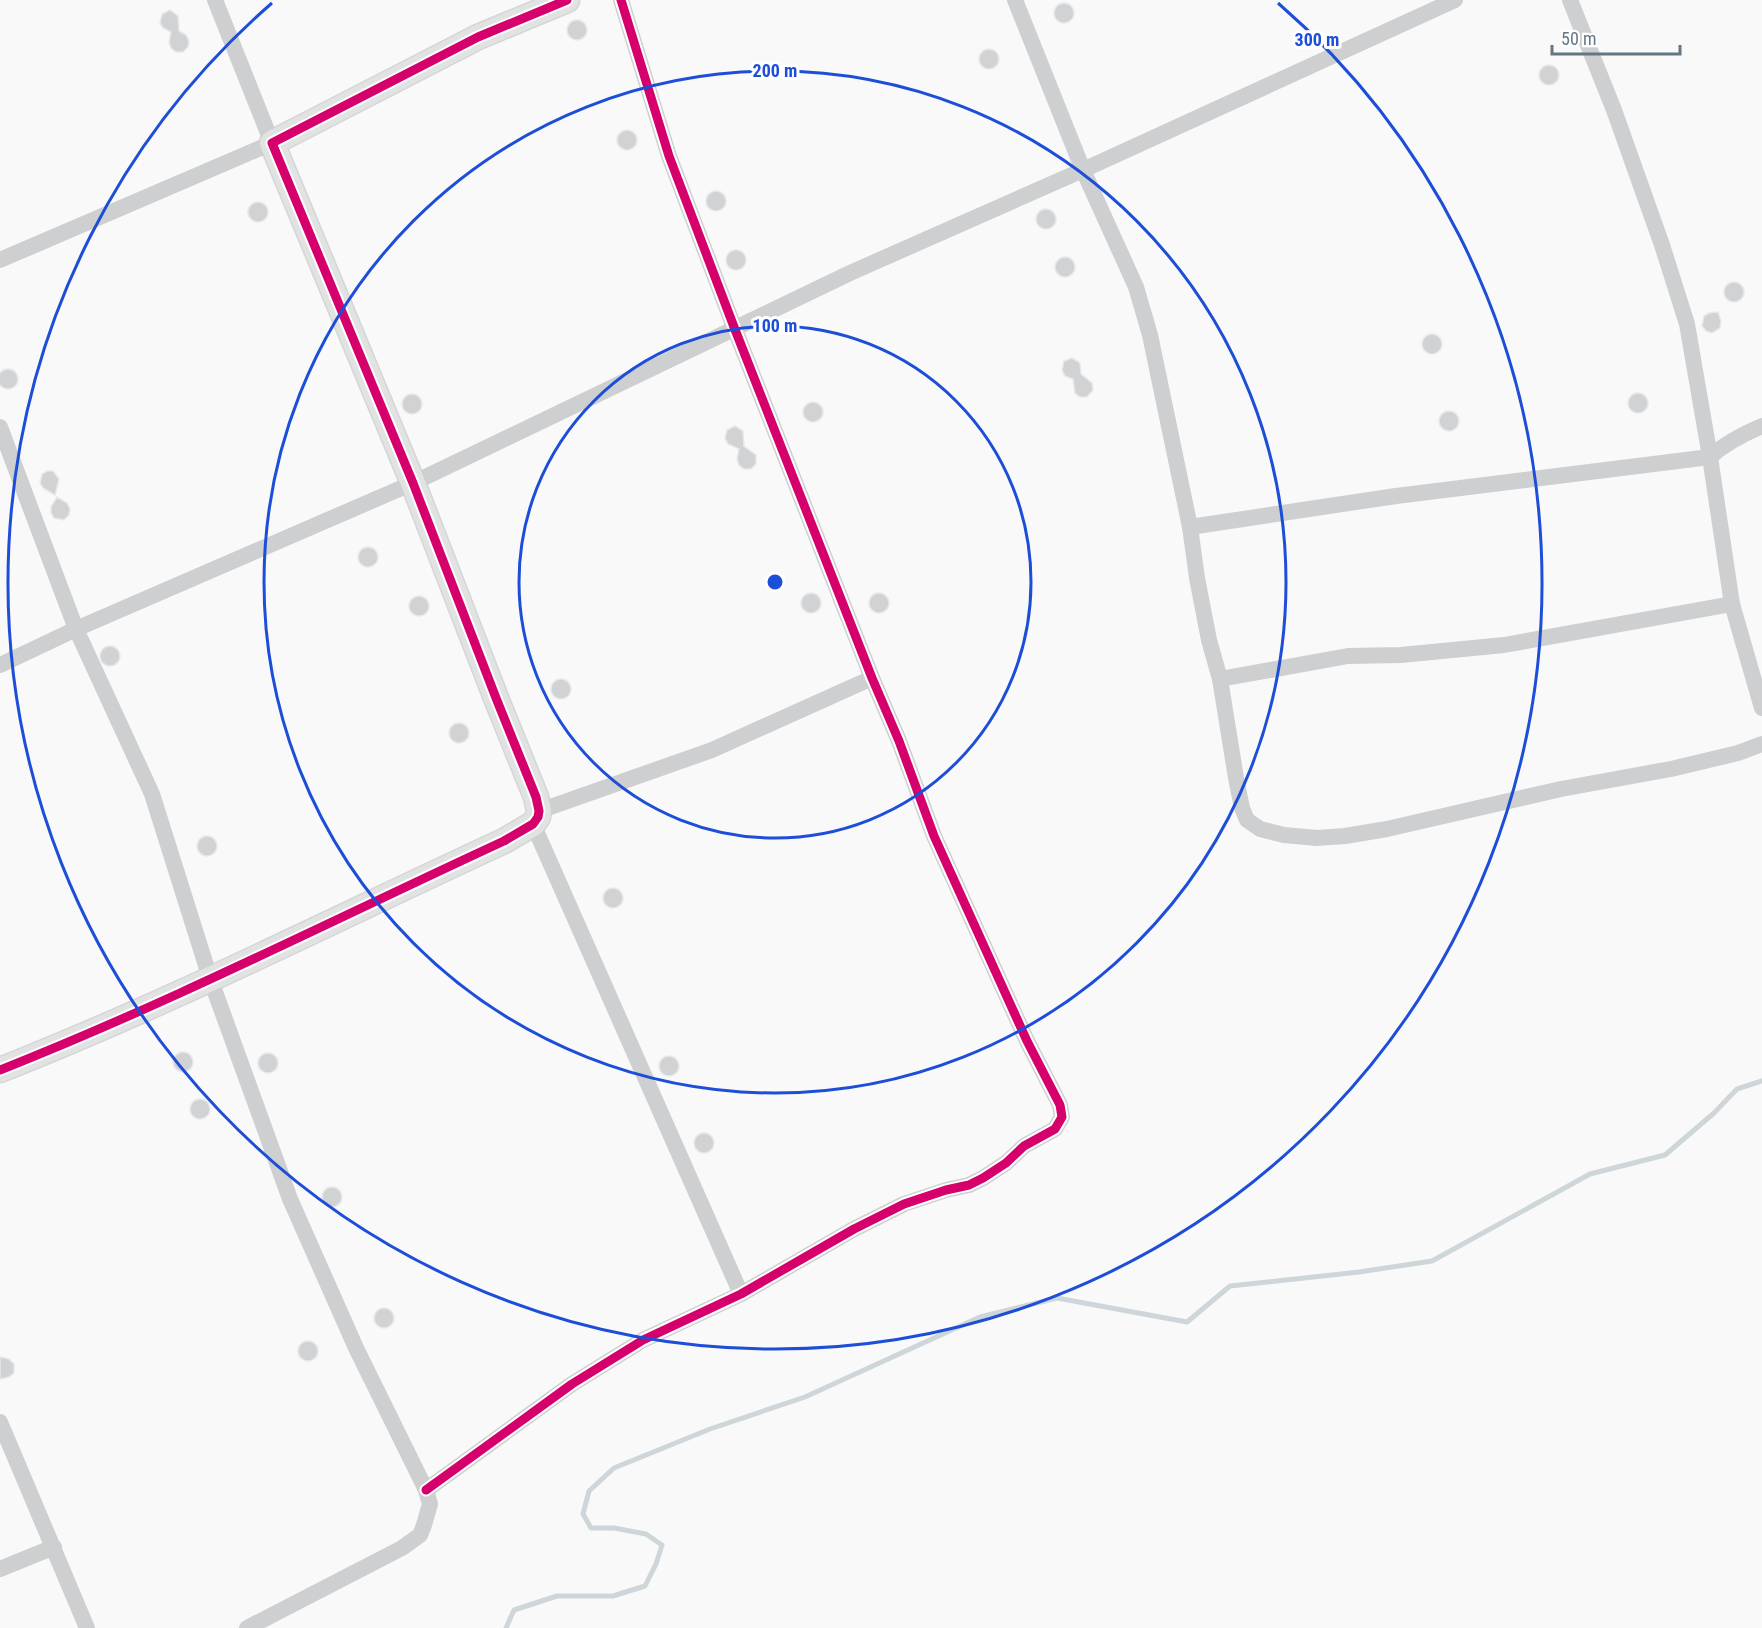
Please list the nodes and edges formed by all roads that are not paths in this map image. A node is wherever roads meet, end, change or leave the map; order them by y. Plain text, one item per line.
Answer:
1 (215, 0) edge
2 (567, 0) edge
3 (621, 0) edge
4 (1015, 0) edge
5 (1455, 0) edge
6 (1570, 0) edge
7 (272, 143) junction
8 (1083, 170) junction
9 (0, 260) edge
10 (734, 327) junction
11 (1762, 426) edge
12 (0, 427) edge
13 (1710, 457) junction
14 (413, 483) junction
15 (1191, 527) junction
16 (1731, 604) junction
17 (76, 629) junction
18 (0, 665) edge
19 (872, 678) junction
20 (1220, 679) junction
21 (1762, 708) edge
22 (1762, 744) edge
23 (536, 817) junction
24 (210, 978) junction
25 (0, 1070) edge
26 (741, 1294) junction
27 (0, 1422) edge
28 (426, 1490) junction
29 (54, 1547) junction
30 (0, 1569) edge
31 (87, 1628) edge
32 (247, 1628) edge

1 - 7 street
2 - 7 street
3 - 10 street
4 - 8 street
5 - 8 street
6 - 13 street
7 - 9 street
7 - 14 street
8 - 10 street
8 - 15 street
10 - 14 street
10 - 19 street
11 - 13 street
12 - 17 street
13 - 15 street
13 - 16 street
14 - 17 street
14 - 23 street
15 - 20 street
16 - 20 street
16 - 21 street
17 - 18 street
17 - 24 street
19 - 23 street
19 - 26 street
20 - 22 street
23 - 24 street
23 - 26 street
24 - 25 street
24 - 28 street
26 - 28 street
27 - 29 street
28 - 32 street
29 - 30 street
29 - 31 street

